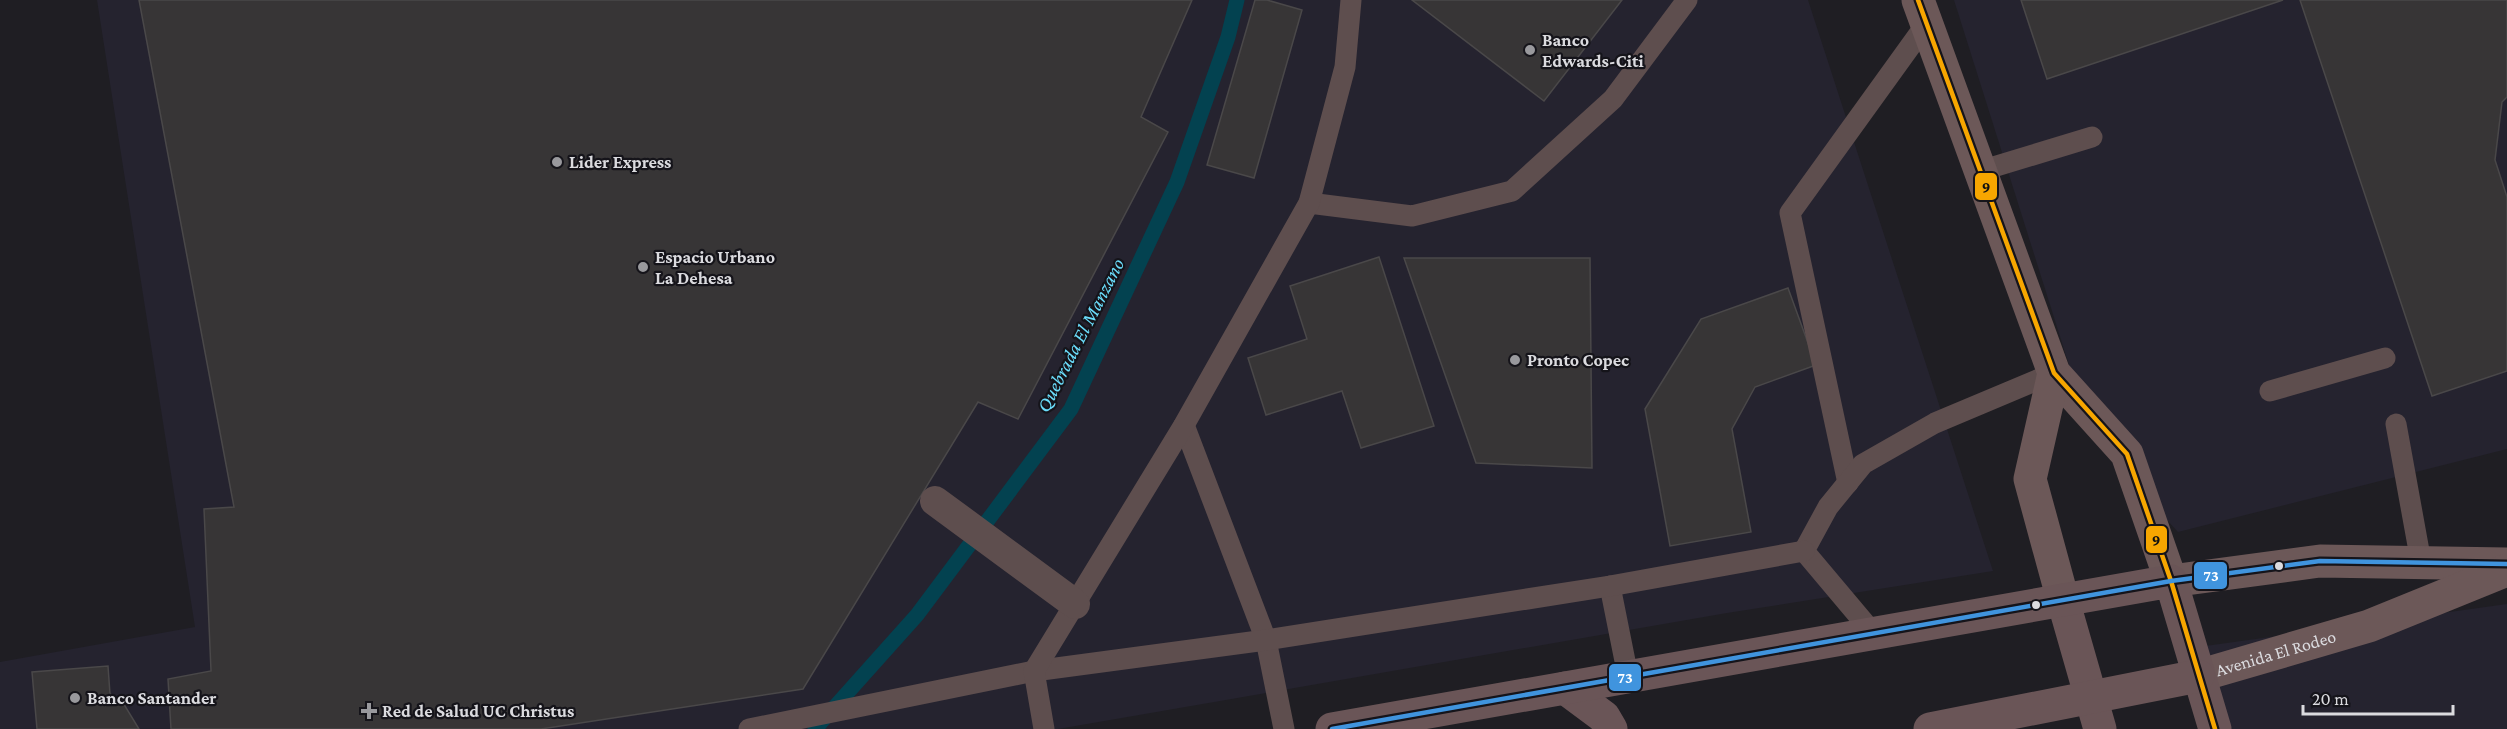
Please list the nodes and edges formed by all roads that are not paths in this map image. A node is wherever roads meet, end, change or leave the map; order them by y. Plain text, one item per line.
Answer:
1 (1351, 0) edge
2 (1687, 0) edge
3 (1922, 12) edge
4 (2092, 137) dead end
5 (1980, 171) junction
6 (1309, 203) junction
7 (2385, 358) dead end
8 (2054, 373) junction
9 (2270, 391) dead end
10 (2396, 424) dead end
11 (1184, 425) junction
12 (1848, 483) junction
13 (934, 501) dead end
14 (1804, 551) junction
15 (2421, 562) junction
16 (2507, 564) edge
17 (2507, 570) edge
18 (2171, 581) junction
19 (1610, 586) junction
20 (2063, 600) junction
21 (1075, 604) junction
22 (1873, 633) junction
23 (1266, 640) junction
24 (1034, 671) junction
25 (2198, 675) junction
26 (1628, 676) junction
27 (1565, 688) junction
28 (2091, 697) junction
29 (749, 729) edge
30 (1044, 729) edge
31 (1284, 729) edge
32 (1332, 729) edge
33 (1611, 729) edge
34 (1930, 729) edge
35 (2100, 729) edge
36 (2215, 729) edge

1 - 6 lane
2 - 6 lane
3 - 5 main road
3 - 12 lane
4 - 5 lane
5 - 8 main road
6 - 11 lane
7 - 9 lane
8 - 12 lane
8 - 18 main road
8 - 20 main road
10 - 15 lane
11 - 21 lane
11 - 23 lane
12 - 14 lane
13 - 21 street
14 - 19 lane
14 - 22 lane
15 - 16 main road
15 - 18 main road
17 - 25 main road, Avenida El Rodeo
18 - 20 main road
18 - 25 main road
19 - 23 lane
19 - 26 lane
20 - 22 main road
20 - 28 main road
21 - 24 lane
22 - 26 main road
23 - 24 lane
23 - 31 lane
24 - 29 lane
24 - 30 lane
25 - 28 main road, Avenida El Rodeo
25 - 36 main road
26 - 27 main road
27 - 32 main road
27 - 33 main road
28 - 34 main road, Avenida El Rodeo
28 - 35 main road

